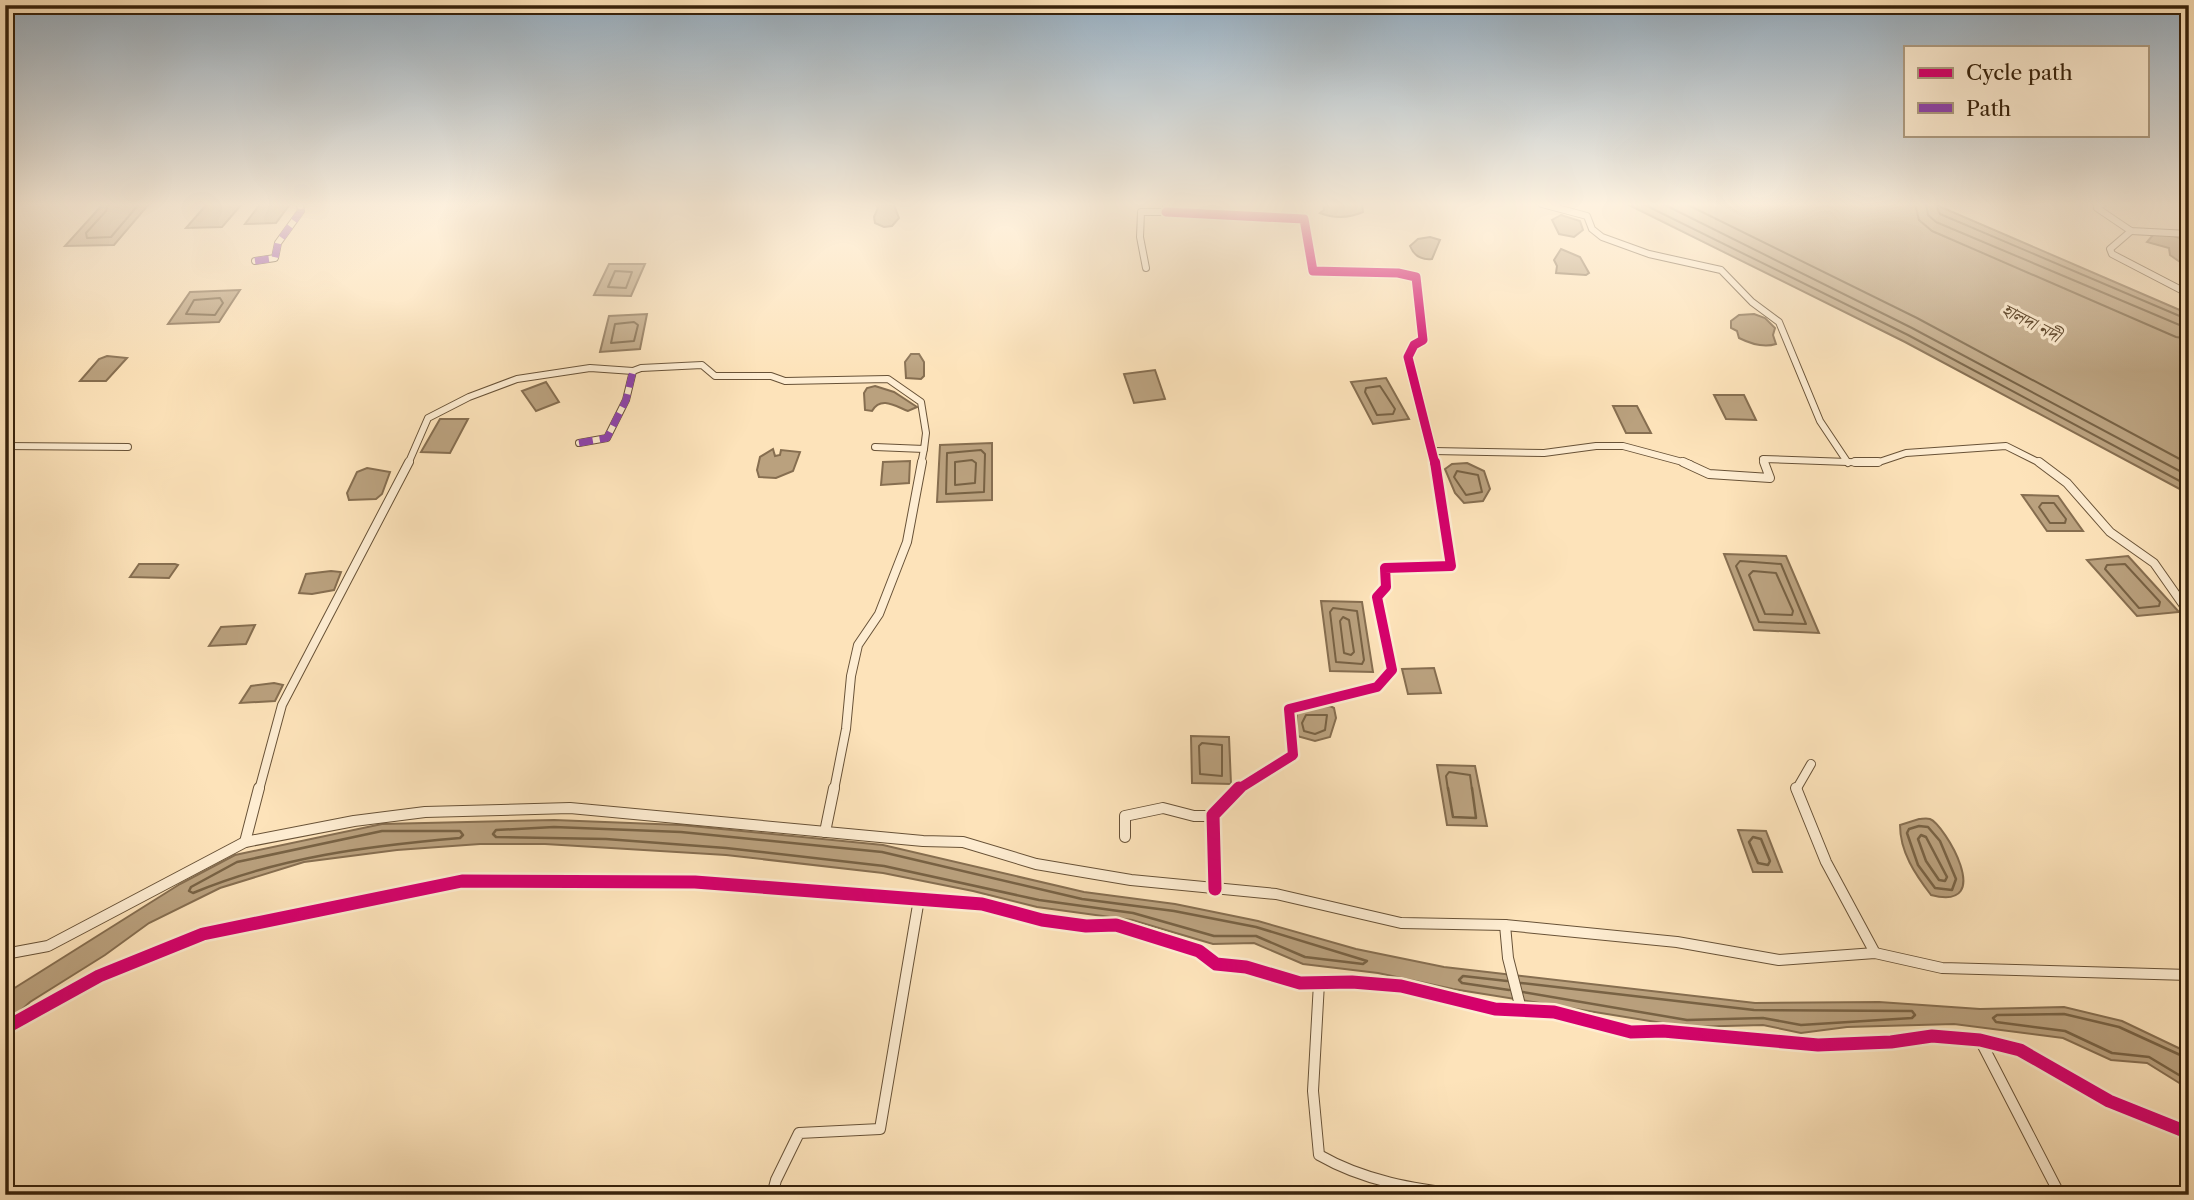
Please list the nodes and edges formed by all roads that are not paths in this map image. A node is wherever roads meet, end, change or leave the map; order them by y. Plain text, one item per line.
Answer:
1 (262, 260) edge
2 (1144, 260) edge
3 (1311, 260) edge
4 (1675, 260) edge
5 (2124, 260) edge
6 (255, 261) dead end
7 (1146, 268) dead end
8 (2189, 294) edge
9 (633, 371) junction
10 (579, 443) dead end
11 (5, 446) edge
12 (128, 447) dead end
13 (875, 447) dead end
14 (924, 449) junction
15 (1433, 451) junction
16 (1848, 463) junction
17 (2189, 613) edge
18 (1811, 764) dead end
19 (1213, 816) junction
20 (825, 832) junction
21 (1125, 837) dead end
22 (245, 842) junction
23 (1215, 889) junction
24 (919, 899) junction
25 (1505, 925) junction
26 (1875, 953) junction
27 (5, 954) edge
28 (2189, 975) edge
29 (1319, 983) junction
30 (1520, 1007) junction
31 (5, 1028) edge
32 (1980, 1040) junction
33 (2189, 1133) edge
34 (772, 1195) edge
35 (1465, 1195) edge
36 (2060, 1195) edge

1 - 6 street
2 - 7 street
3 - 15 street
4 - 16 street
5 - 8 street
9 - 10 street
9 - 14 street
9 - 22 street
11 - 12 street
13 - 14 street
14 - 20 street
15 - 16 street
15 - 19 street
16 - 17 street
18 - 26 street
19 - 21 street
19 - 23 street
20 - 22 street
20 - 23 street
22 - 27 street
23 - 25 street
24 - 29 street
24 - 31 street
24 - 34 street
25 - 26 street
25 - 30 street
26 - 28 street
29 - 30 street
29 - 35 street
30 - 32 street
32 - 33 street
32 - 36 street

